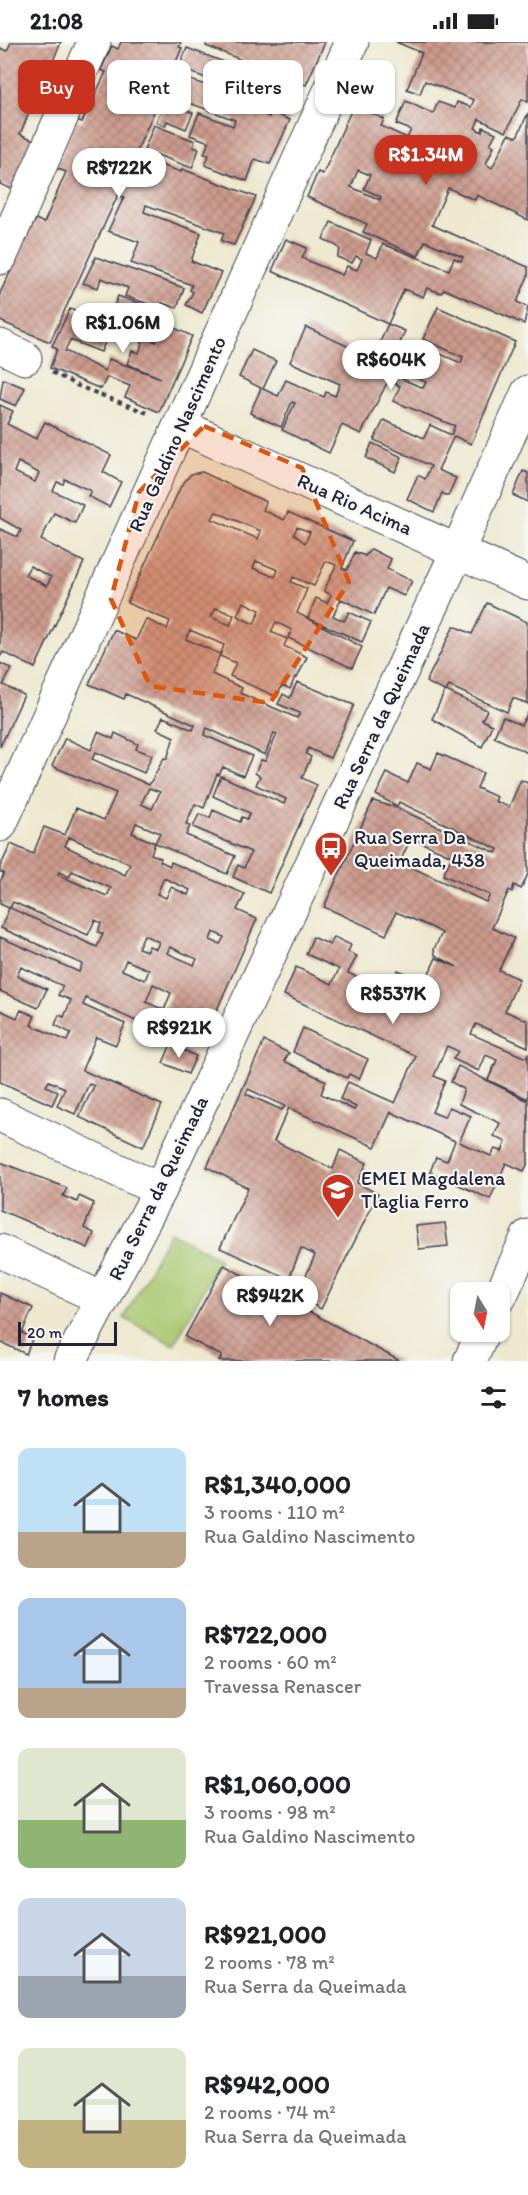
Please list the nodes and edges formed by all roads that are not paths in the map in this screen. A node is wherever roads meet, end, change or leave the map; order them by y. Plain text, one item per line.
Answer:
1 (94, 42) edge
2 (352, 42) edge
3 (0, 258) edge
4 (528, 393) edge
5 (181, 426) junction
6 (458, 550) junction
7 (528, 583) edge
8 (0, 825) edge
9 (0, 1115) edge
10 (160, 1190) junction
11 (528, 1236) edge
12 (0, 1251) edge
13 (507, 1282) edge
14 (104, 1299) junction
15 (479, 1342) edge
16 (70, 1361) edge
17 (470, 1361) edge

1 - 3 street
2 - 5 street, Rua Galdino Nascimento
4 - 6 street, Rua Serra da Queimada
5 - 6 street, Rua Rio Acima
5 - 8 street, Rua Galdino Nascimento
6 - 7 street, Rua Rio Acima
6 - 10 street, Rua Serra da Queimada
9 - 10 street
10 - 14 street, Rua Serra da Queimada
11 - 13 street
12 - 14 street
14 - 16 street, Rua Serra da Queimada
15 - 17 street

